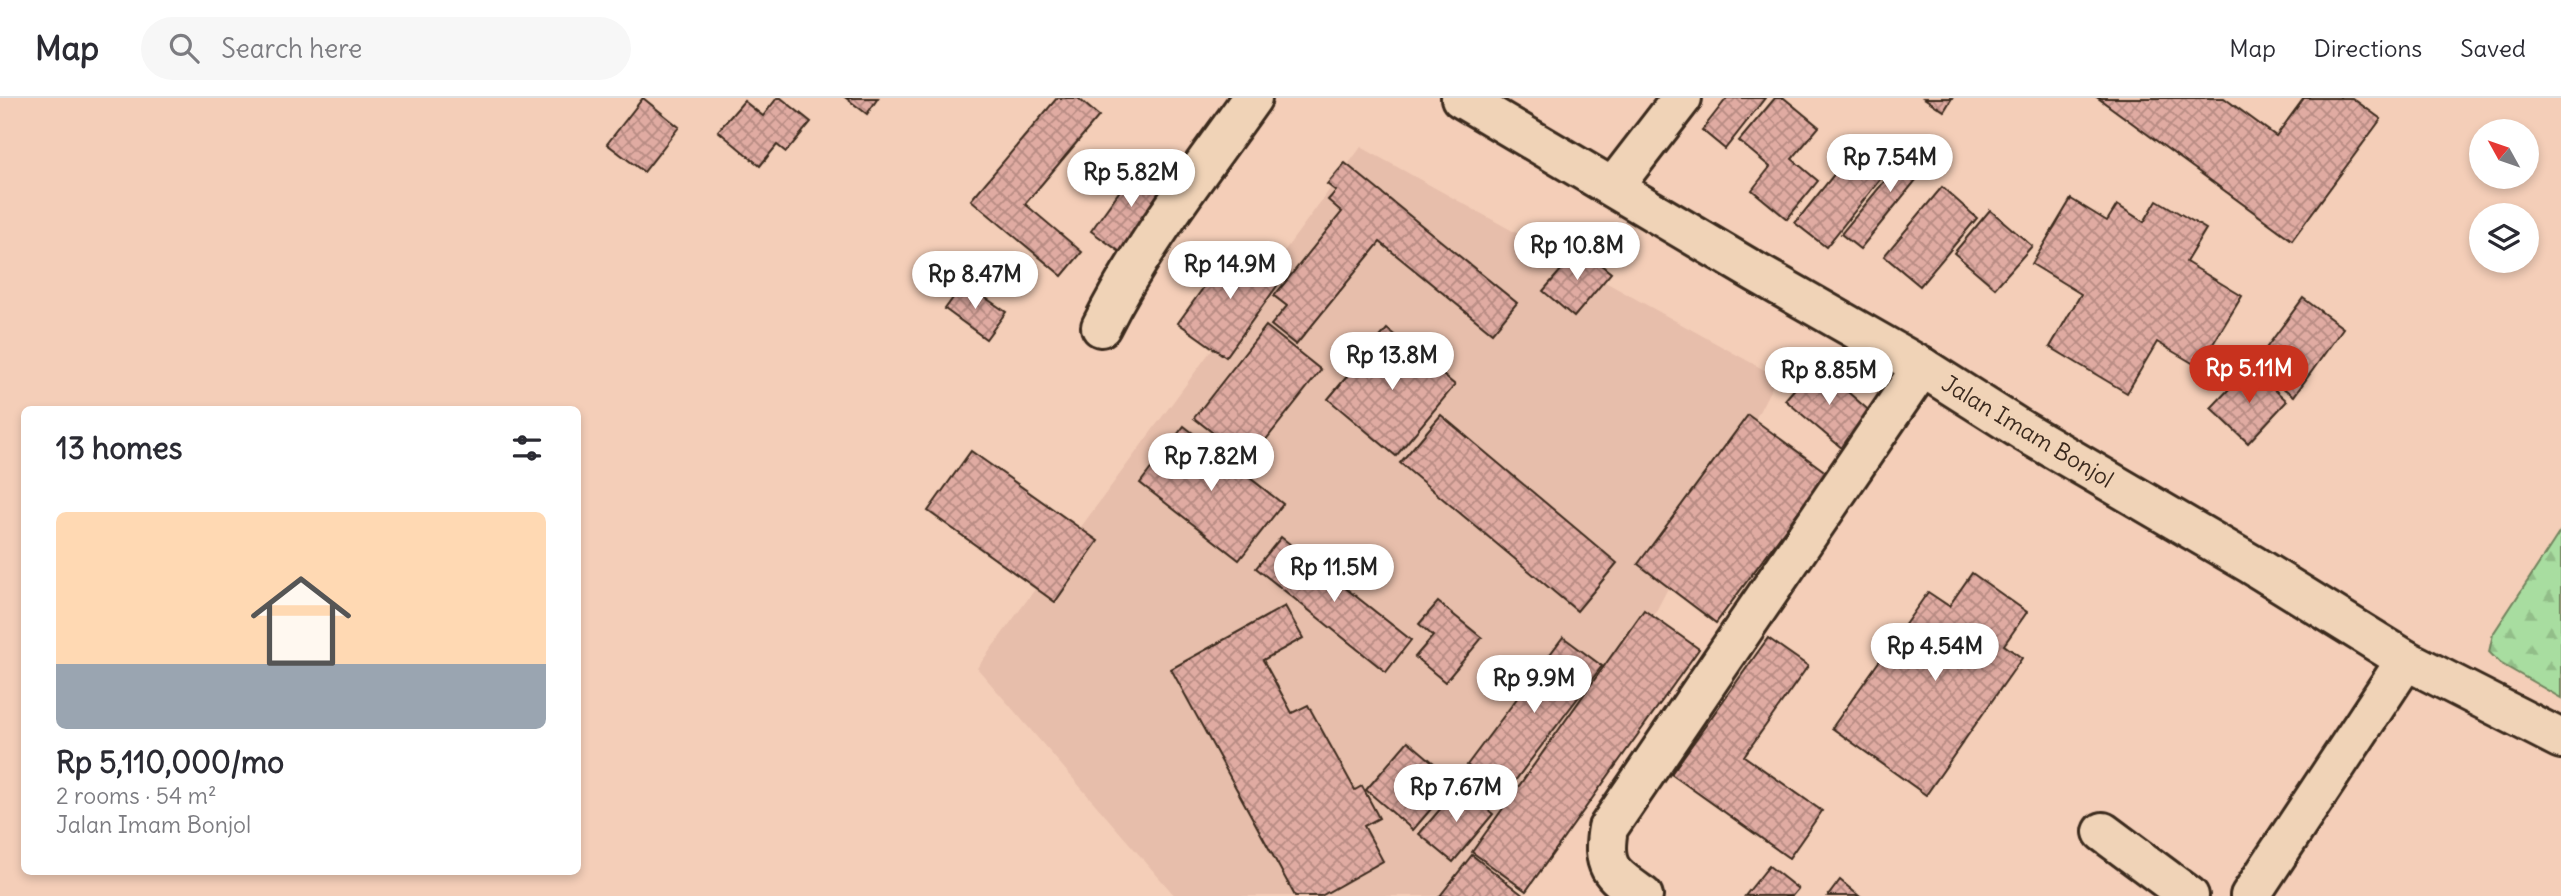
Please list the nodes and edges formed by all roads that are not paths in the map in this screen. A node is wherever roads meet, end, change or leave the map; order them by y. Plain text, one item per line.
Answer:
1 (1252, 98) edge
2 (1461, 98) edge
3 (1682, 98) edge
4 (1614, 187) junction
5 (1101, 327) dead end
6 (1922, 367) junction
7 (2406, 660) junction
8 (2561, 739) edge
9 (2102, 832) dead end
10 (1643, 896) edge
11 (2189, 896) edge
12 (2250, 896) edge

1 - 5 street
2 - 4 street, Jalan Imam Bonjol
3 - 4 street
4 - 6 street, Jalan Imam Bonjol
6 - 7 street, Jalan Imam Bonjol
6 - 10 street
7 - 8 street, Jalan Imam Bonjol
7 - 12 street
9 - 11 street

